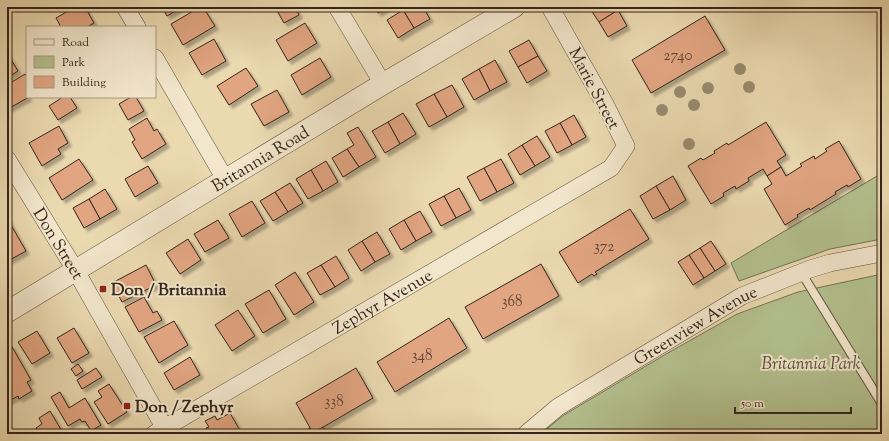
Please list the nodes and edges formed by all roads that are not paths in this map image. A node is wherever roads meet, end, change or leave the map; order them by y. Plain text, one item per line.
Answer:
1 (125, 7) edge
2 (337, 7) edge
3 (514, 7) edge
4 (550, 7) edge
5 (136, 26) edge
6 (156, 60) edge
7 (382, 84) junction
8 (7, 159) edge
9 (611, 168) joint
10 (225, 179) junction
11 (882, 253) edge
12 (76, 271) junction
13 (800, 272) junction
14 (7, 312) edge
15 (882, 404) edge
16 (162, 432) edge
17 (526, 434) edge

1 - 5 street
2 - 7 street
3 - 7 street, Britannia Road
4 - 9 street, Marie Street
6 - 10 street
7 - 10 street, Britannia Road
8 - 12 street, Don Street
9 - 16 street, Zephyr Avenue
10 - 12 street, Britannia Road
11 - 13 street, Greenview Avenue
12 - 14 street, Britannia Road
12 - 16 street, Don Street
13 - 15 lane
13 - 17 street, Greenview Avenue

